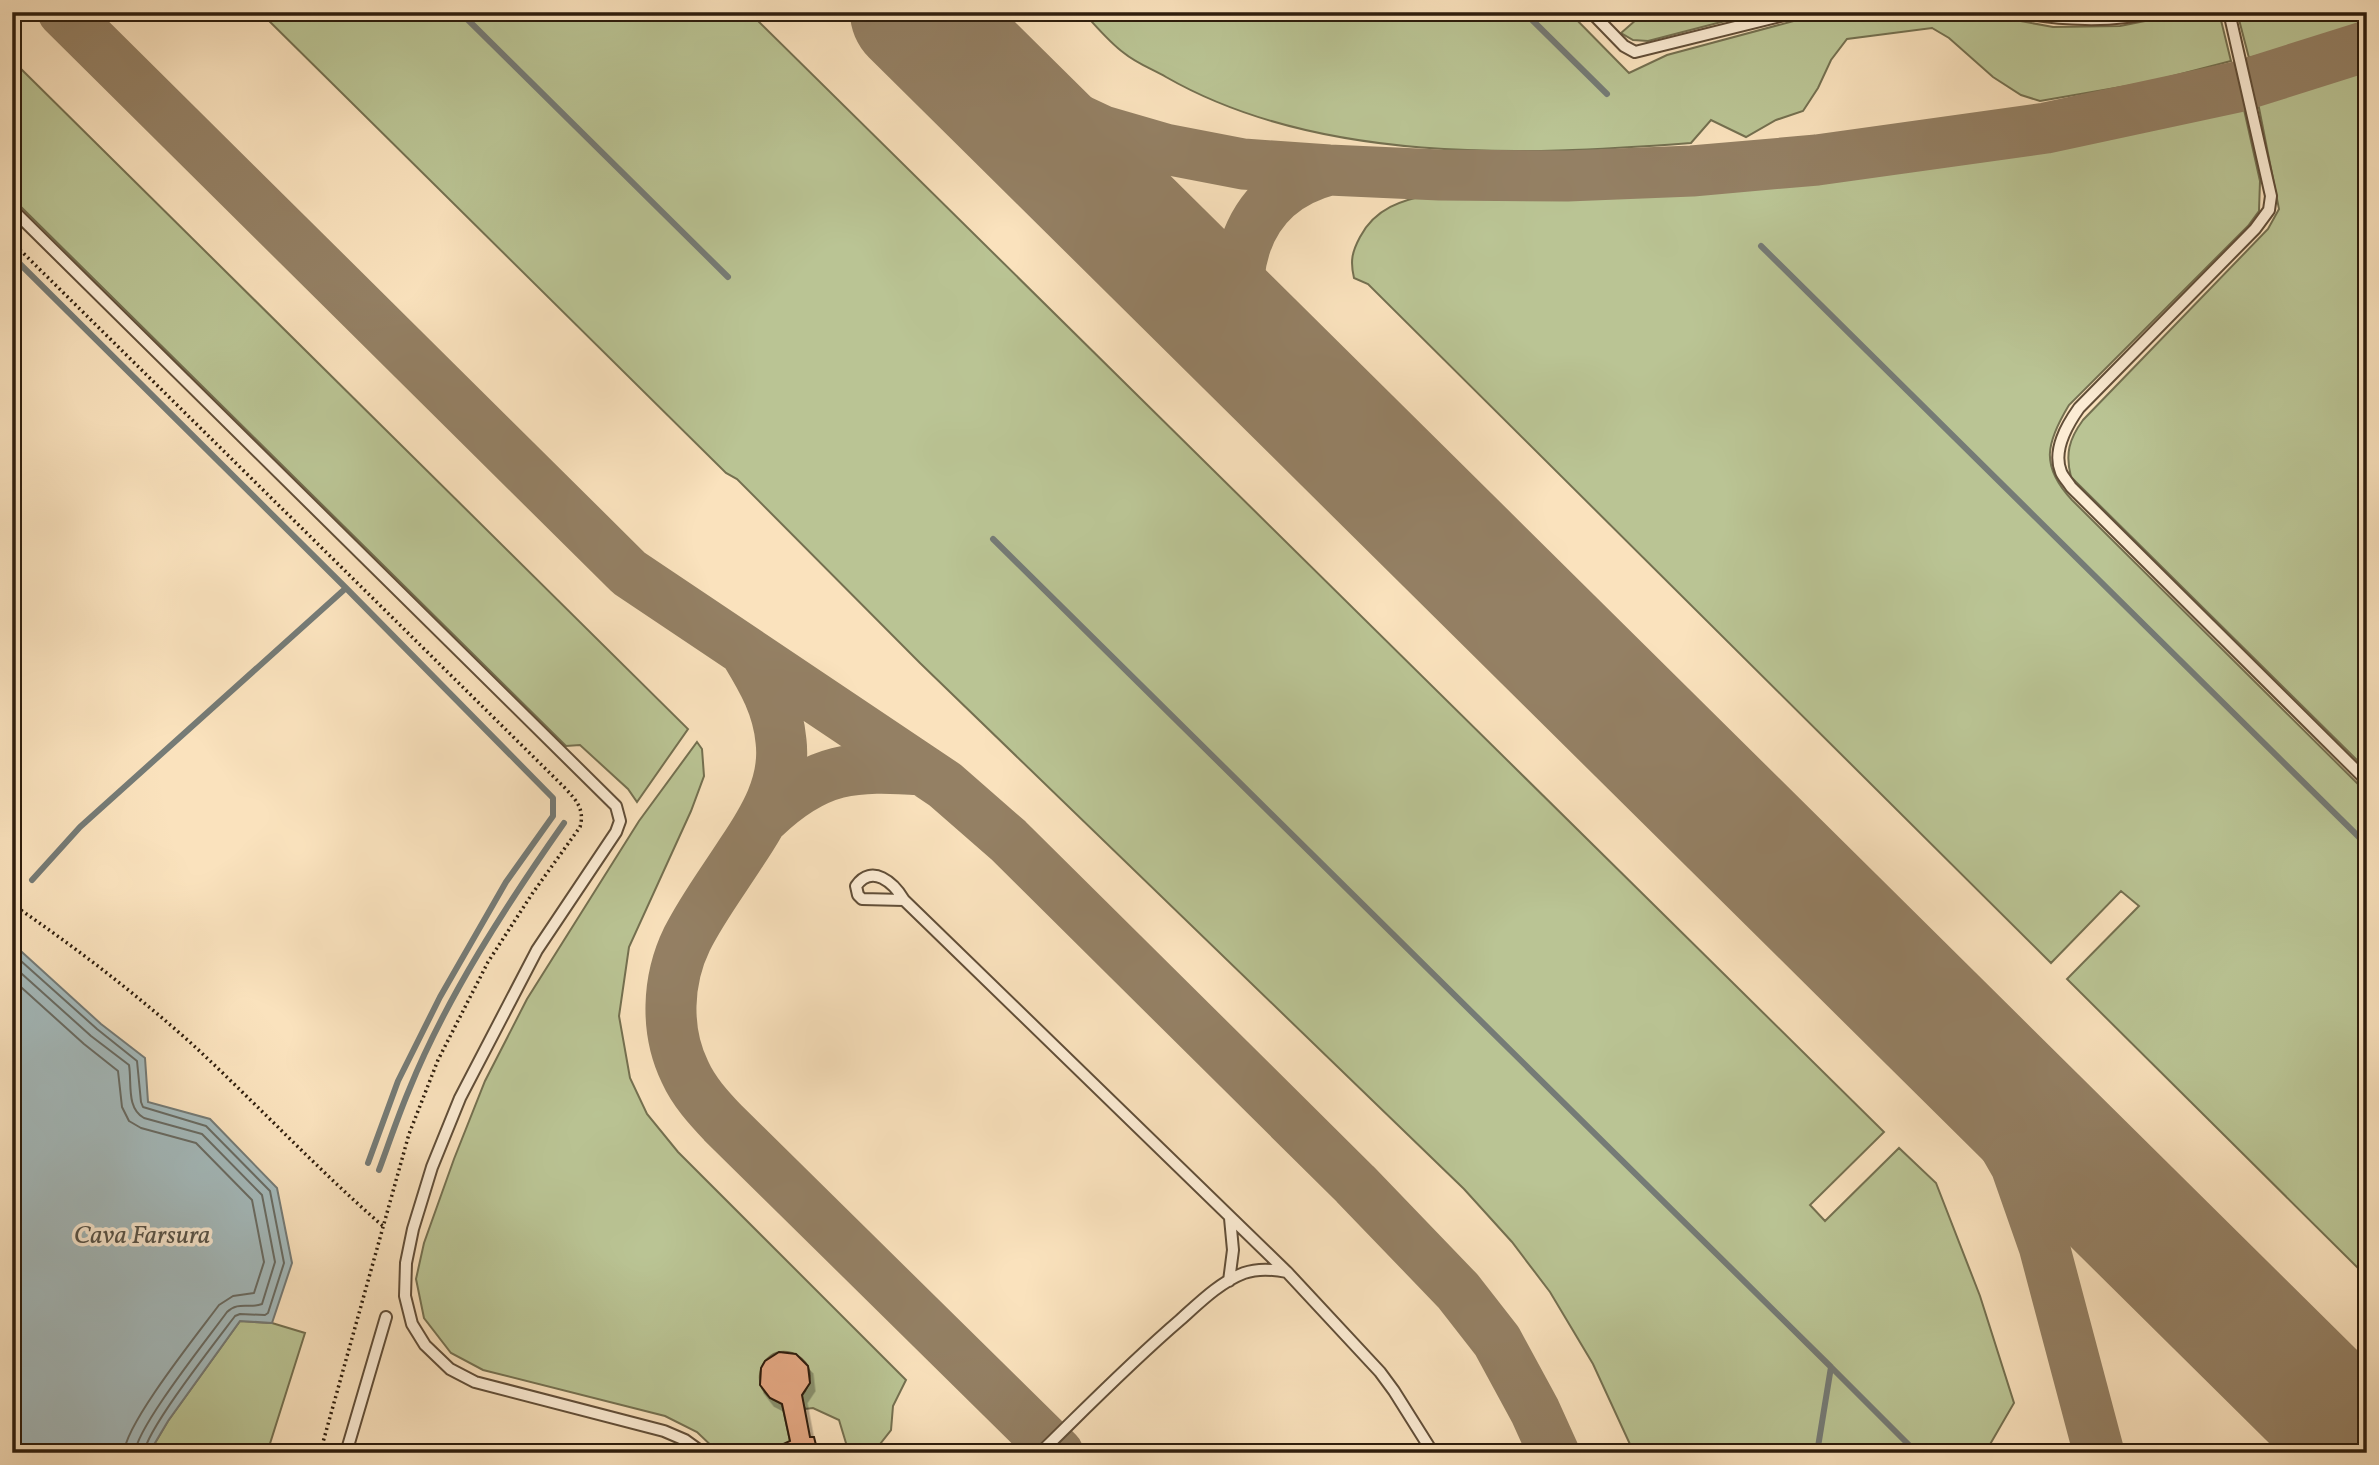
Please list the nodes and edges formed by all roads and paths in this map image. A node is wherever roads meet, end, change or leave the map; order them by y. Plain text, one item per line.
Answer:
1 (1591, 12) edge
2 (1796, 12) edge
3 (2018, 12) edge
4 (2153, 12) edge
5 (2229, 12) edge
6 (12, 209) edge
7 (12, 242) edge
8 (2367, 781) edge
9 (904, 900) dead end
10 (12, 904) edge
11 (1230, 1218) junction
12 (384, 1227) junction
13 (1287, 1272) junction
14 (1229, 1281) junction
15 (386, 1317) dead end
16 (320, 1453) edge
17 (346, 1453) edge
18 (703, 1453) edge
19 (1040, 1453) edge
20 (1433, 1453) edge

1 - 2 lane
3 - 4 lane
5 - 8 lane
6 - 18 lane
7 - 12 path
9 - 11 lane
10 - 12 path
11 - 13 lane
11 - 14 lane
12 - 16 path
13 - 14 lane
13 - 20 lane
14 - 19 lane
15 - 17 lane

